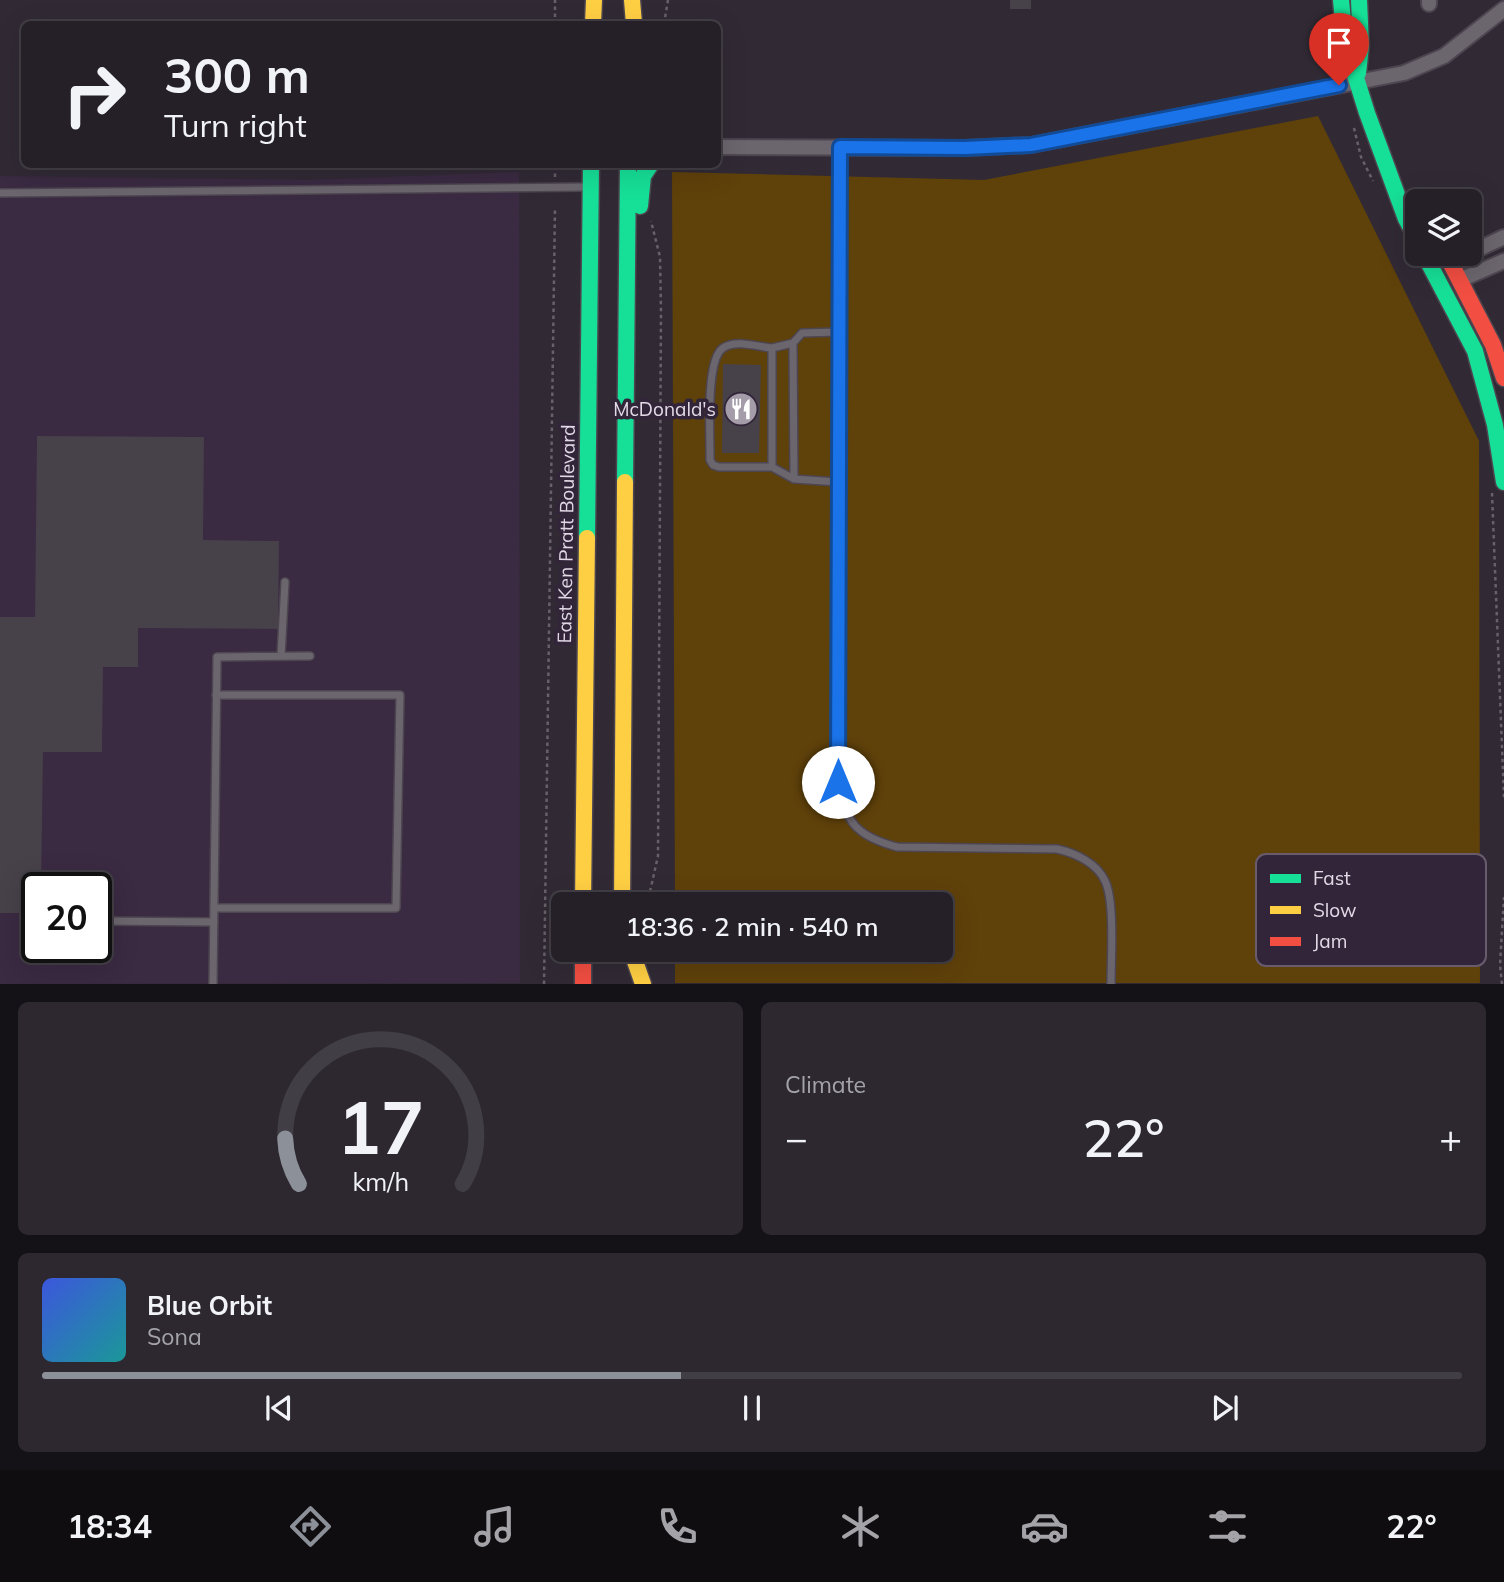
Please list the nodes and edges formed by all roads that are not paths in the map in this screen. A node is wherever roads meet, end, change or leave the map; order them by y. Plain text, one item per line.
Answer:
1 (594, 0) edge
2 (601, 0) edge
3 (631, 0) edge
4 (1341, 0) edge
5 (1359, 0) edge
6 (1504, 9) edge
7 (593, 21) edge
8 (601, 21) edge
9 (632, 21) edge
10 (1357, 81) junction
11 (721, 147) edge
12 (840, 147) junction
13 (591, 168) edge
14 (628, 168) edge
15 (648, 168) edge
16 (1392, 180) junction
17 (591, 187) junction
18 (0, 193) edge
19 (1405, 194) edge
20 (1405, 216) edge
21 (1504, 237) edge
22 (1487, 245) junction
23 (1482, 247) edge
24 (1501, 262) edge
25 (1430, 266) edge
26 (1452, 266) edge
27 (1460, 280) junction
28 (627, 312) junction
29 (839, 332) junction
30 (793, 343) junction
31 (772, 348) junction
32 (1504, 378) edge
33 (772, 467) junction
34 (794, 479) junction
35 (838, 482) junction
36 (1498, 485) edge
37 (285, 582) dead end
38 (281, 656) junction
39 (310, 656) dead end
40 (216, 695) junction
41 (583, 892) edge
42 (622, 892) edge
43 (214, 908) junction
44 (112, 921) edge
45 (214, 922) junction
46 (583, 962) edge
47 (621, 962) edge
48 (635, 962) edge
49 (621, 972) dead end
50 (213, 984) edge
51 (583, 984) edge
52 (643, 984) edge
53 (1111, 984) edge

1 - 7 main road
2 - 8 main road
3 - 9 main road
4 - 10 main road
5 - 10 main road
6 - 10 street
10 - 12 street
10 - 16 main road
11 - 12 street
12 - 29 lane
13 - 17 main road, East Ken Pratt Boulevard
14 - 28 main road
15 - 28 main road
16 - 19 main road
16 - 20 main road
17 - 18 lane
17 - 41 main road, East Ken Pratt Boulevard
21 - 22 street
22 - 23 street
22 - 24 street
24 - 27 street
25 - 36 main road
26 - 27 main road
27 - 32 main road
28 - 42 main road
29 - 30 lane
29 - 35 lane
30 - 31 lane
30 - 34 lane
31 - 33 lane
31 - 33 lane
33 - 34 lane
34 - 35 lane
35 - 53 lane
37 - 38 lane
38 - 39 lane
38 - 40 lane
40 - 43 lane
40 - 43 lane
43 - 45 lane
44 - 45 lane
45 - 50 lane
46 - 51 main road
47 - 49 main road
48 - 52 main road

